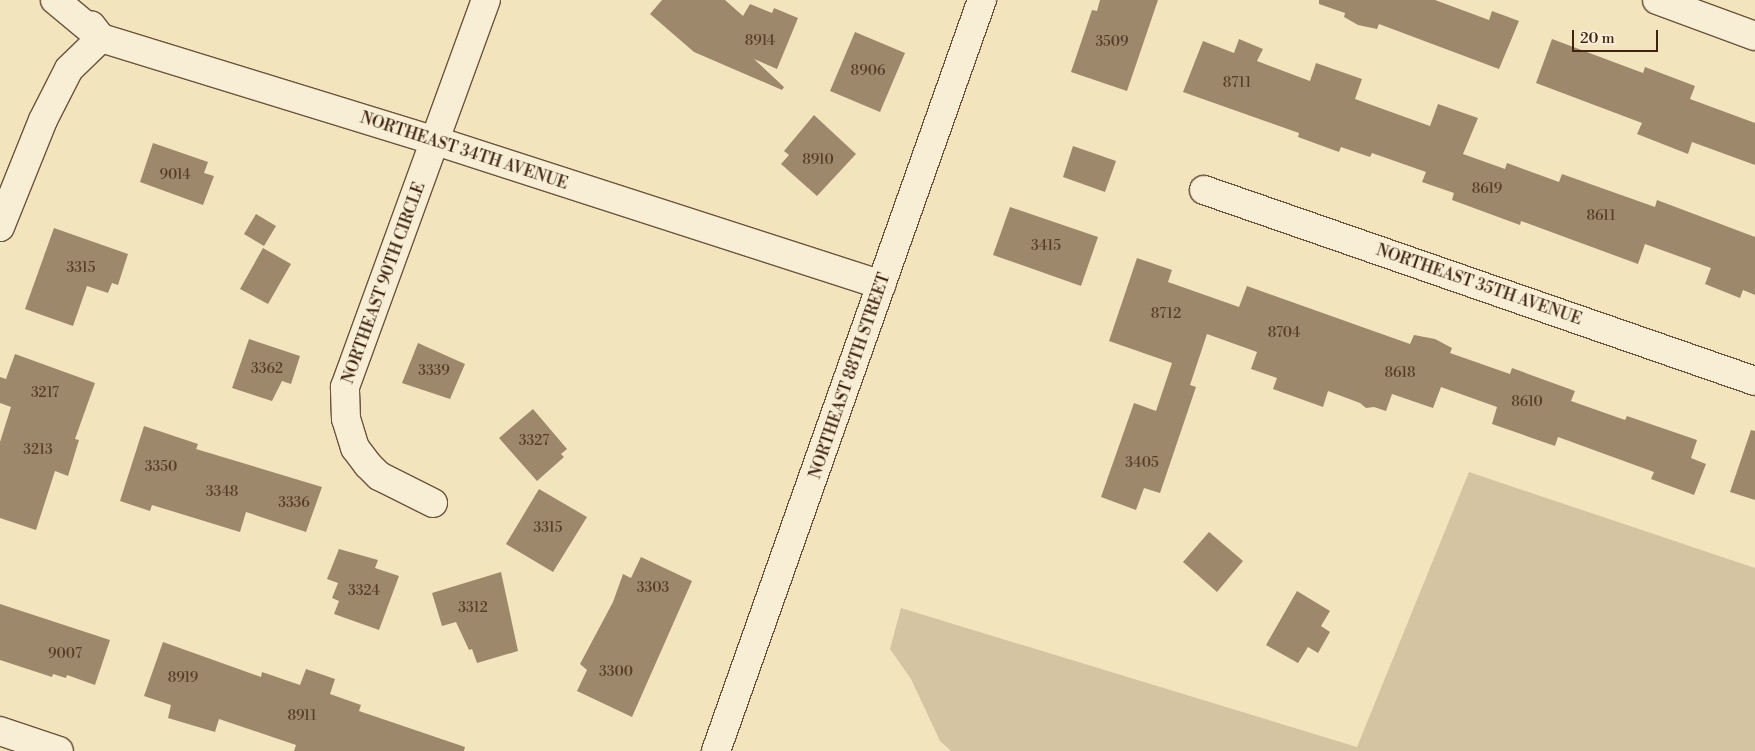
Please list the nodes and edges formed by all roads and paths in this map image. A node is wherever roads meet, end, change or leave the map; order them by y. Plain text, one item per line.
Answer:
1 (55, 0) edge
2 (82, 0) edge
3 (486, 0) edge
4 (982, 0) edge
5 (1657, 0) edge
6 (1755, 36) edge
7 (101, 38) junction
8 (436, 141) junction
9 (1204, 190) dead end
10 (0, 227) edge
11 (881, 285) junction
12 (1755, 381) edge
13 (433, 503) dead end
14 (0, 731) edge
15 (59, 751) edge
16 (716, 751) edge

1 - 7 street, NORTHEAST 34TH AVENUE
2 - 7 street
3 - 8 street, NORTHEAST 90TH CIRCLE
4 - 11 street, NORTHEAST 88TH STREET
5 - 6 street
7 - 8 street, NORTHEAST 34TH AVENUE
7 - 10 street
8 - 11 street, NORTHEAST 34TH AVENUE
8 - 13 street, NORTHEAST 90TH CIRCLE
9 - 12 street, NORTHEAST 35TH AVENUE
11 - 16 street, NORTHEAST 88TH STREET
14 - 15 street

